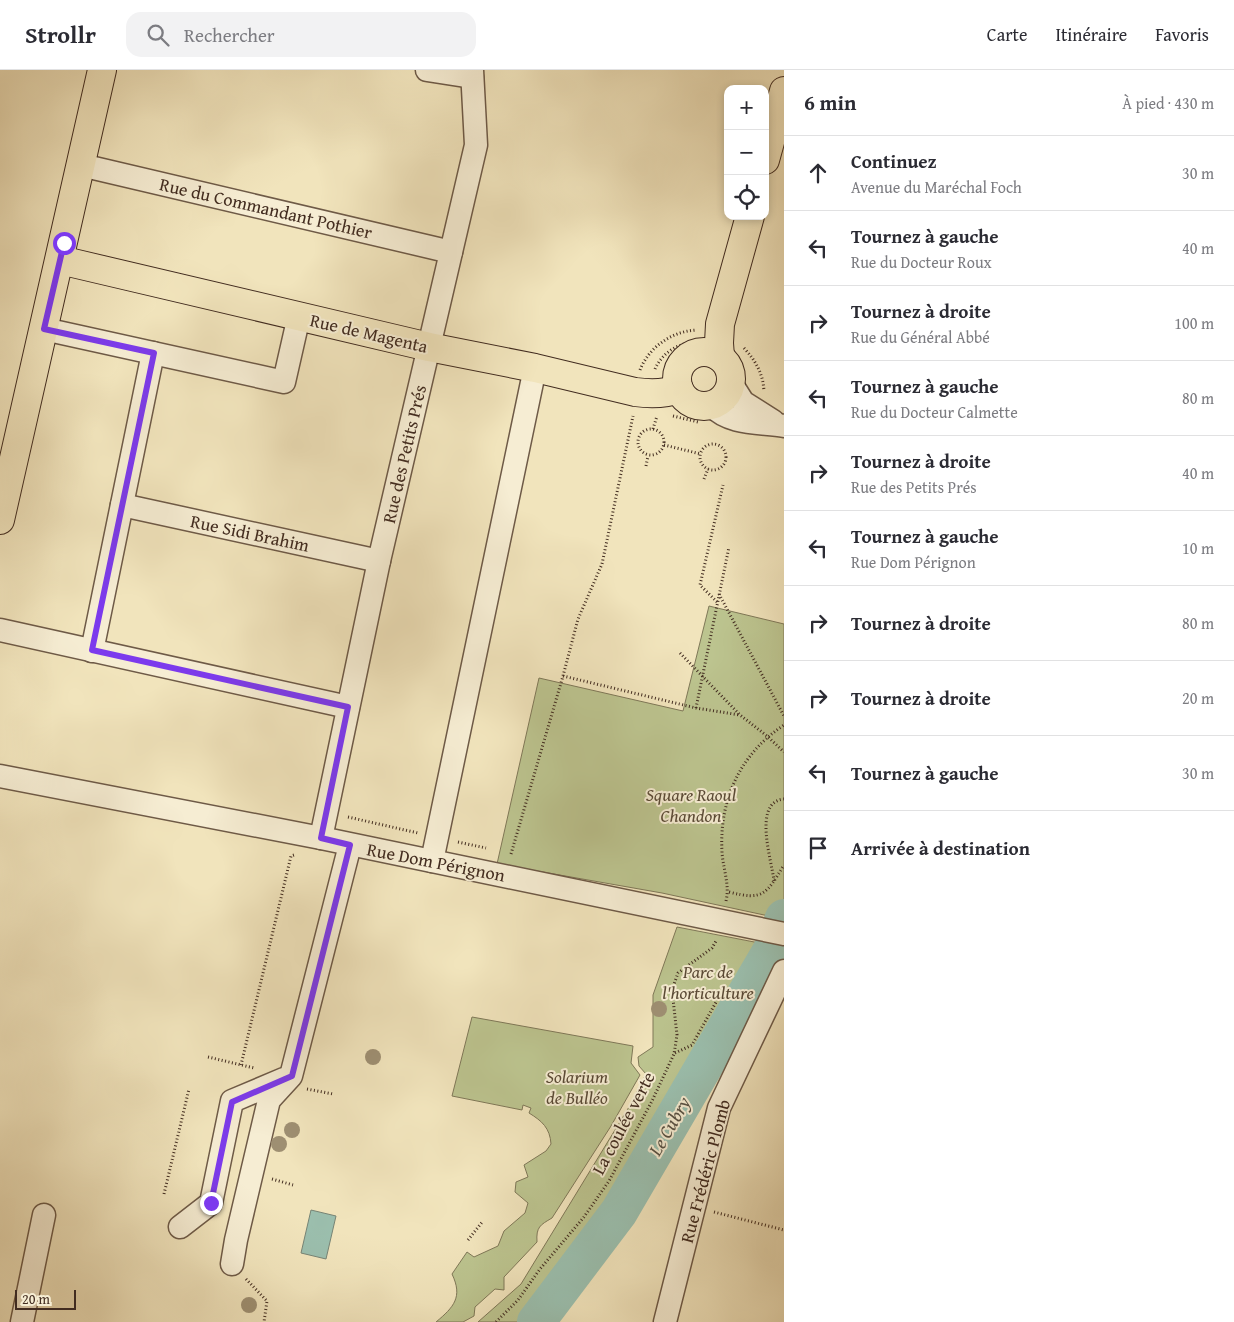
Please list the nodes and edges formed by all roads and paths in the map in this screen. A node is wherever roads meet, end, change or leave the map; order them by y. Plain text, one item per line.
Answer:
1 (102, 70) edge
2 (427, 70) edge
3 (472, 73) edge
4 (784, 91) edge
5 (769, 145) edge
6 (81, 165) junction
7 (749, 220) edge
8 (451, 252) junction
9 (60, 260) junction
10 (299, 316) junction
11 (720, 324) junction
12 (44, 329) junction
13 (429, 347) junction
14 (731, 352) junction
15 (154, 353) junction
16 (535, 368) junction
17 (731, 383) junction
18 (679, 389) junction
19 (635, 392) junction
20 (708, 414) junction
21 (776, 422) edge
22 (653, 429) junction
23 (629, 438) junction
24 (637, 440) junction
25 (664, 445) junction
26 (701, 454) junction
27 (648, 456) junction
28 (646, 466) dead end
29 (708, 469) junction
30 (704, 479) dead end
31 (723, 485) dead end
32 (122, 505) junction
33 (0, 520) edge
34 (729, 547) dead end
35 (379, 561) junction
36 (719, 594) junction
37 (717, 603) junction
38 (0, 630) edge
39 (92, 650) junction
40 (680, 653) dead end
41 (702, 675) junction
42 (563, 676) junction
43 (348, 707) junction
44 (696, 708) junction
45 (740, 715) junction
46 (784, 716) edge
47 (784, 724) edge
48 (767, 736) junction
49 (784, 752) edge
50 (0, 776) edge
51 (784, 799) edge
52 (350, 807) dead end
53 (329, 840) junction
54 (511, 854) dead end
55 (432, 861) junction
56 (784, 865) edge
57 (774, 881) junction
58 (729, 892) junction
59 (725, 910) junction
60 (774, 931) edge
61 (784, 971) edge
62 (724, 988) dead end
63 (674, 1054) junction
64 (208, 1057) dead end
65 (233, 1064) dead end
66 (241, 1065) dead end
67 (292, 1076) junction
68 (189, 1089) dead end
69 (164, 1194) dead end
70 (694, 1207) junction
71 (44, 1215) dead end
72 (483, 1221) dead end
73 (180, 1227) dead end
74 (784, 1230) edge
75 (468, 1240) dead end
76 (232, 1264) joint
77 (22, 1322) edge
78 (264, 1322) edge
79 (496, 1322) edge
80 (665, 1322) edge

1 - 6 main road
2 - 3 street
3 - 8 street, Rue des Petits Prés
4 - 5 main road
6 - 8 street, Rue du Commandant Pothier
6 - 9 main road
7 - 11 main road
8 - 13 street, Rue des Petits Prés
9 - 10 main road, Rue de Magenta
9 - 12 main road
10 - 13 main road, Rue de Magenta
10 - 15 street
11 - 14 main road
11 - 19 path
12 - 15 street
12 - 33 main road
13 - 16 main road, Rue de Magenta
13 - 35 street, Rue des Petits Prés
14 - 17 main road
14 - 18 main road
14 - 21 path
15 - 32 street
16 - 19 main road, Rue de Magenta
16 - 55 street
17 - 20 main road
17 - 21 street
18 - 19 main road, Rue de Magenta
18 - 20 main road
19 - 23 path
20 - 21 street
20 - 22 path
22 - 24 path
22 - 25 path
23 - 24 path
23 - 42 path
24 - 27 path
25 - 26 path
25 - 27 path
26 - 29 path
26 - 29 path
27 - 28 path
29 - 30 path
31 - 37 path
32 - 35 street, Rue Sidi Brahim
32 - 39 street
34 - 36 path
35 - 43 street, Rue des Petits Prés
36 - 37 path
36 - 46 path
37 - 41 path
38 - 39 street
39 - 43 street
40 - 41 path
41 - 44 path
41 - 45 path
42 - 44 path
42 - 54 path
43 - 53 street, Rue des Petits Prés
44 - 45 path
45 - 48 path
47 - 48 path
48 - 49 path
48 - 58 path
50 - 53 street, Rue Dom Pérignon
51 - 57 path
52 - 53 path
53 - 55 street, Rue Dom Pérignon
53 - 66 path
53 - 67 street, Rue des Petits Prés
55 - 59 street, Rue Dom Pérignon
56 - 57 path
57 - 58 path
58 - 59 path, La coulée verte
59 - 60 street, Rue Dom Pérignon
59 - 63 path, La coulée verte
61 - 70 street, Rue Frédéric Plomb
62 - 63 path
63 - 79 path, La coulée verte
64 - 65 path
67 - 73 street
67 - 76 street
68 - 69 path
70 - 74 path
70 - 80 street, Rue Frédéric Plomb
71 - 77 street
72 - 75 path
76 - 78 path

